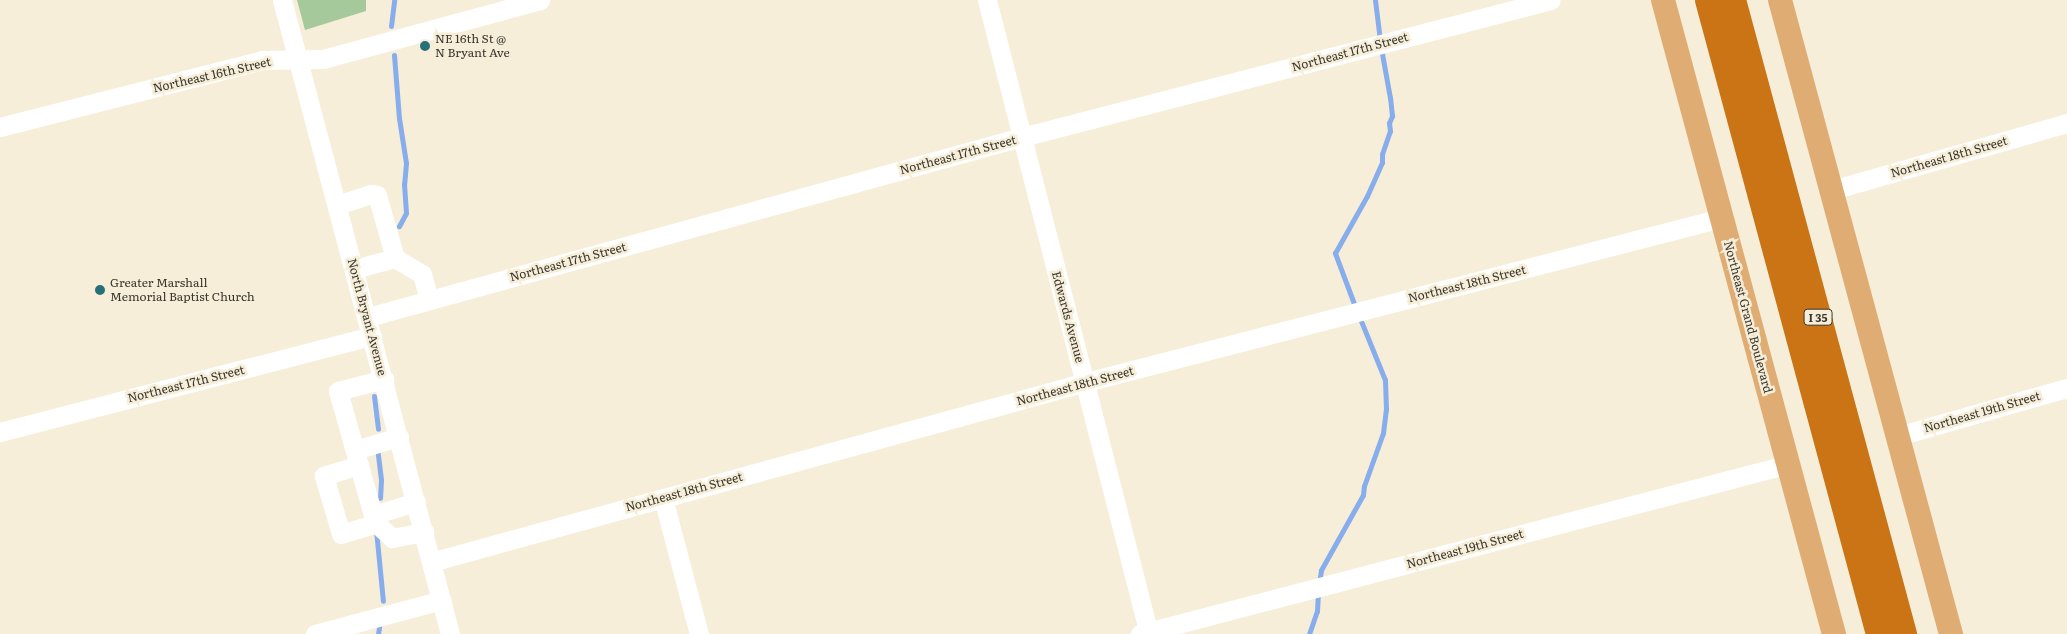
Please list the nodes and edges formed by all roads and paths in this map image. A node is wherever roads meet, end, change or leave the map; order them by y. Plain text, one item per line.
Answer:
1 (282, 0) edge
2 (540, 0) edge
3 (987, 0) edge
4 (1551, 0) edge
5 (1663, 0) edge
6 (1709, 0) edge
7 (1732, 0) edge
8 (1780, 0) edge
9 (298, 59) junction
10 (2067, 123) edge
11 (0, 127) edge
12 (1022, 137) junction
13 (1832, 190) junction
14 (337, 205) junction
15 (1721, 218) junction
16 (395, 258) junction
17 (354, 269) junction
18 (429, 300) junction
19 (368, 317) junction
20 (372, 336) junction
21 (384, 379) junction
22 (1086, 382) junction
23 (2067, 388) edge
24 (0, 432) edge
25 (1898, 436) junction
26 (399, 437) junction
27 (357, 458) junction
28 (1789, 464) junction
29 (663, 498) junction
30 (416, 502) junction
31 (374, 519) junction
32 (424, 532) junction
33 (432, 562) junction
34 (442, 600) junction
35 (1146, 633) edge
36 (315, 634) edge
37 (450, 634) edge
38 (699, 634) edge
39 (1834, 634) edge
40 (1880, 634) edge
41 (1903, 634) edge
42 (1952, 634) edge

1 - 9 street, North Bryant Avenue
2 - 9 street, Northeast 16th Street
3 - 12 street, Edwards Avenue
4 - 12 street, Northeast 17th Street
5 - 15 main road, Northeast Grand Boulevard
6 - 40 highway, I 35
7 - 41 highway, I 35
8 - 13 main road
9 - 11 street, Northeast 16th Street
9 - 14 street, North Bryant Avenue
10 - 13 street, Northeast 18th Street
12 - 18 street, Northeast 17th Street
12 - 22 street, Edwards Avenue
13 - 25 main road
14 - 16 street
14 - 17 street, North Bryant Avenue
15 - 22 street, Northeast 18th Street
15 - 28 main road, Northeast Grand Boulevard
16 - 17 street
16 - 18 street
17 - 19 street, North Bryant Avenue
18 - 19 street, Northeast 17th Street
19 - 20 street, North Bryant Avenue
20 - 21 street, North Bryant Avenue
20 - 24 street, Northeast 17th Street
21 - 26 street, North Bryant Avenue
21 - 27 street
22 - 29 street, Northeast 18th Street
22 - 35 street, Edwards Avenue
23 - 25 street, Northeast 19th Street
25 - 42 main road
26 - 27 street
26 - 30 street, North Bryant Avenue
27 - 31 street
27 - 31 street
28 - 35 street, Northeast 19th Street
28 - 39 main road, Northeast Grand Boulevard
29 - 33 street, Northeast 18th Street
29 - 38 street
30 - 31 street
30 - 32 street, North Bryant Avenue
31 - 32 street
32 - 33 street, North Bryant Avenue
33 - 34 street, North Bryant Avenue
34 - 36 street
34 - 37 street, North Bryant Avenue

